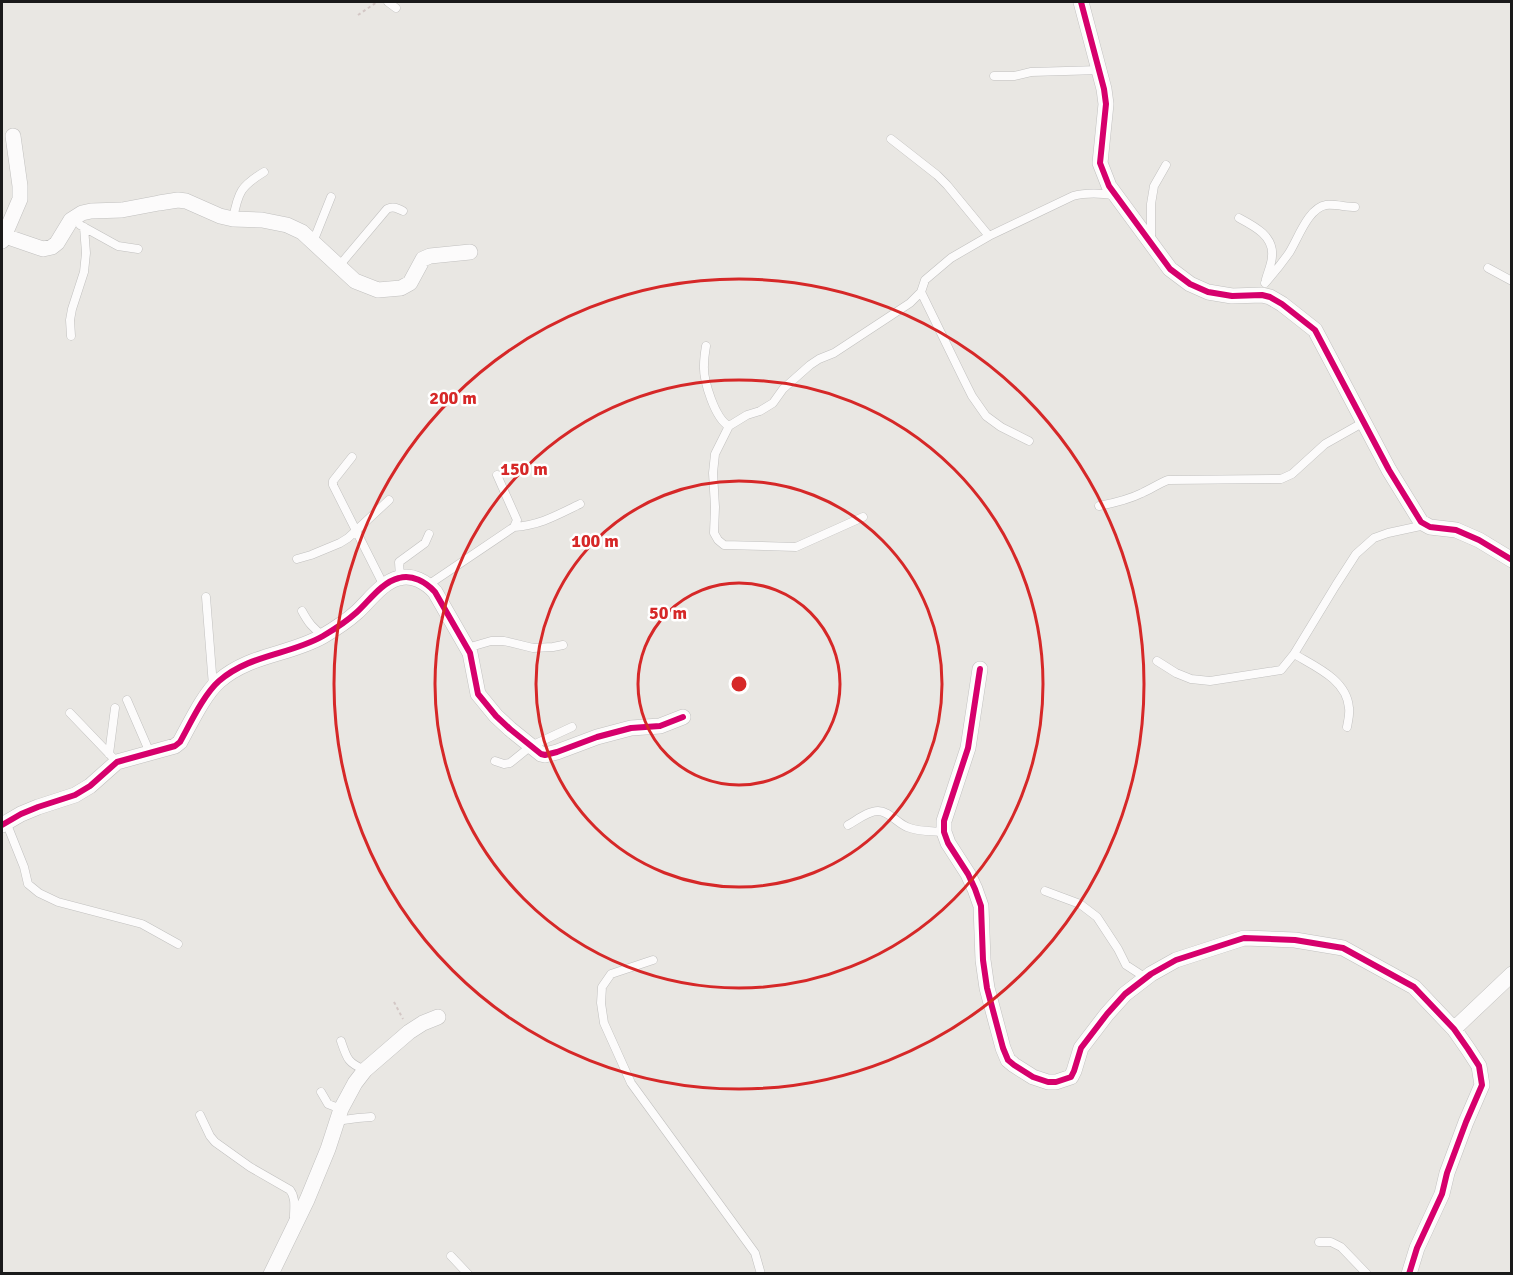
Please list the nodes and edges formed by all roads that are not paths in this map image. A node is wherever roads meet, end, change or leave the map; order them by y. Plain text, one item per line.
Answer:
1 (388, 2) edge
2 (1081, 2) edge
3 (396, 8) dead end
4 (1100, 70) junction
5 (994, 76) dead end
6 (13, 136) dead end
7 (891, 139) dead end
8 (1166, 165) dead end
9 (264, 172) dead end
10 (1116, 195) junction
11 (331, 197) dead end
12 (1355, 207) dead end
13 (403, 211) dead end
14 (1239, 218) dead end
15 (233, 219) junction
16 (77, 224) junction
17 (989, 236) junction
18 (3, 238) edge
19 (313, 242) junction
20 (1151, 242) junction
21 (138, 249) dead end
22 (470, 252) dead end
23 (339, 266) junction
24 (1488, 268) dead end
25 (1512, 281) edge
26 (1264, 289) junction
27 (921, 292) junction
28 (71, 336) dead end
29 (706, 346) dead end
30 (1364, 422) junction
31 (729, 426) junction
32 (1029, 441) dead end
33 (352, 457) dead end
34 (497, 475) dead end
35 (389, 500) dead end
36 (580, 504) dead end
37 (1100, 506) dead end
38 (863, 517) dead end
39 (1427, 525) junction
40 (514, 527) junction
41 (356, 529) junction
42 (429, 534) dead end
43 (297, 559) dead end
44 (1512, 560) edge
45 (400, 577) junction
46 (428, 585) junction
47 (384, 586) junction
48 (206, 597) dead end
49 (302, 611) dead end
50 (324, 636) junction
51 (563, 645) dead end
52 (467, 648) junction
53 (1294, 654) junction
54 (1158, 661) dead end
55 (980, 669) dead end
56 (213, 687) junction
57 (127, 700) dead end
58 (115, 708) dead end
59 (70, 713) dead end
60 (682, 717) dead end
61 (572, 727) dead end
62 (1347, 727) dead end
63 (531, 746) junction
64 (150, 753) junction
65 (113, 758) junction
66 (495, 761) dead end
67 (4, 824) edge
68 (848, 825) dead end
69 (945, 832) junction
70 (1046, 891) dead end
71 (178, 944) dead end
72 (653, 960) dead end
73 (1512, 974) edge
74 (1146, 978) junction
75 (438, 1017) dead end
76 (1454, 1029) junction
77 (341, 1041) dead end
78 (365, 1070) junction
79 (321, 1092) dead end
80 (200, 1115) dead end
81 (339, 1115) junction
82 (371, 1118) dead end
83 (293, 1227) junction
84 (1319, 1242) dead end
85 (451, 1256) dead end
86 (271, 1274) edge
87 (468, 1274) edge
88 (761, 1274) edge
89 (1367, 1274) edge
90 (1409, 1274) edge

1 - 3 lane
2 - 4 street
4 - 5 lane
4 - 10 street
6 - 18 street
7 - 17 lane
8 - 20 lane
9 - 15 lane
10 - 17 lane
10 - 20 street
11 - 19 lane
12 - 26 lane
13 - 23 lane
14 - 26 lane
15 - 16 street
15 - 19 street
16 - 18 street
16 - 21 lane
16 - 28 lane
17 - 27 lane
19 - 23 street
20 - 26 street
22 - 23 street
24 - 25 lane
26 - 30 street
27 - 31 lane
27 - 32 lane
29 - 31 lane
30 - 37 lane
30 - 39 street
31 - 38 lane
33 - 41 lane
34 - 40 lane
35 - 41 lane
36 - 40 lane
39 - 44 street
39 - 53 lane
40 - 46 lane
41 - 43 lane
41 - 47 lane
42 - 45 lane
45 - 46 street
45 - 47 street
46 - 52 street
47 - 50 street
48 - 56 lane
49 - 50 lane
50 - 56 street
51 - 52 lane
52 - 63 street
53 - 54 lane
53 - 62 lane
55 - 69 street
56 - 64 street
57 - 64 lane
58 - 65 lane
59 - 65 lane
60 - 63 street
61 - 63 lane
63 - 66 lane
64 - 65 street
65 - 67 street
67 - 71 lane
68 - 69 lane
69 - 74 street
70 - 74 lane
72 - 88 lane
73 - 76 street
74 - 76 street
75 - 78 street
76 - 90 street
77 - 78 lane
78 - 81 street
79 - 81 lane
80 - 83 lane
81 - 82 lane
81 - 83 street
83 - 86 street
84 - 89 lane
85 - 87 lane

